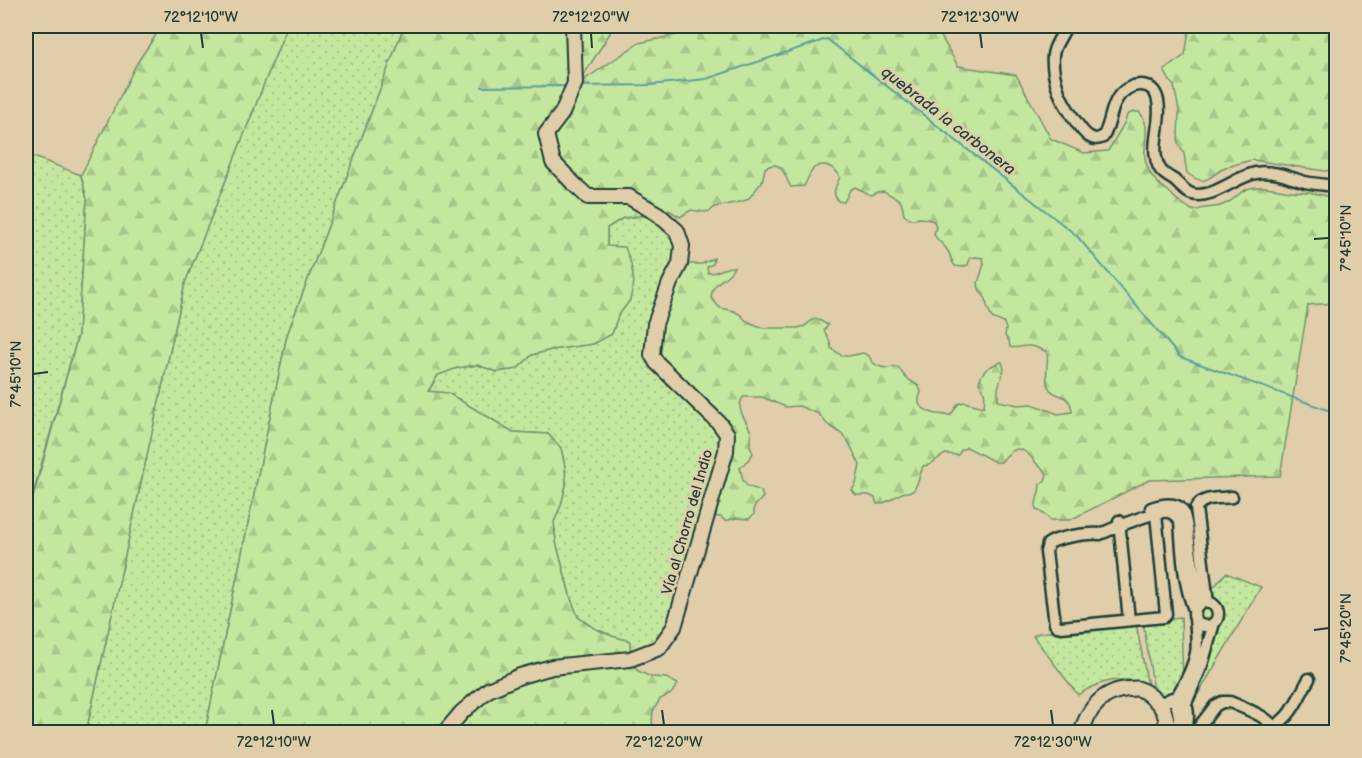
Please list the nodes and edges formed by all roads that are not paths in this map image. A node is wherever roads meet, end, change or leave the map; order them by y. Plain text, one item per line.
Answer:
1 (573, 26) edge
2 (1066, 26) edge
3 (1336, 186) edge
4 (1232, 497) dead end
5 (1155, 510) junction
6 (1120, 523) junction
7 (1200, 609) junction
8 (1129, 620) junction
9 (1214, 623) junction
10 (1308, 679) dead end
11 (1179, 700) junction
12 (1159, 704) junction
13 (1275, 729) edge
14 (445, 732) edge
15 (1082, 732) edge
16 (1166, 732) edge
17 (1174, 732) edge
18 (1184, 732) edge
19 (1195, 732) edge

1 - 14 street, Vía al Chorro del Indio
2 - 3 street
4 - 7 street
5 - 6 street
5 - 7 street
5 - 8 street
6 - 8 street
6 - 8 street
7 - 9 street
7 - 9 street
7 - 11 street
9 - 11 street
10 - 13 street
11 - 12 street
11 - 17 street
11 - 18 street
12 - 15 street
12 - 16 street
13 - 19 street

